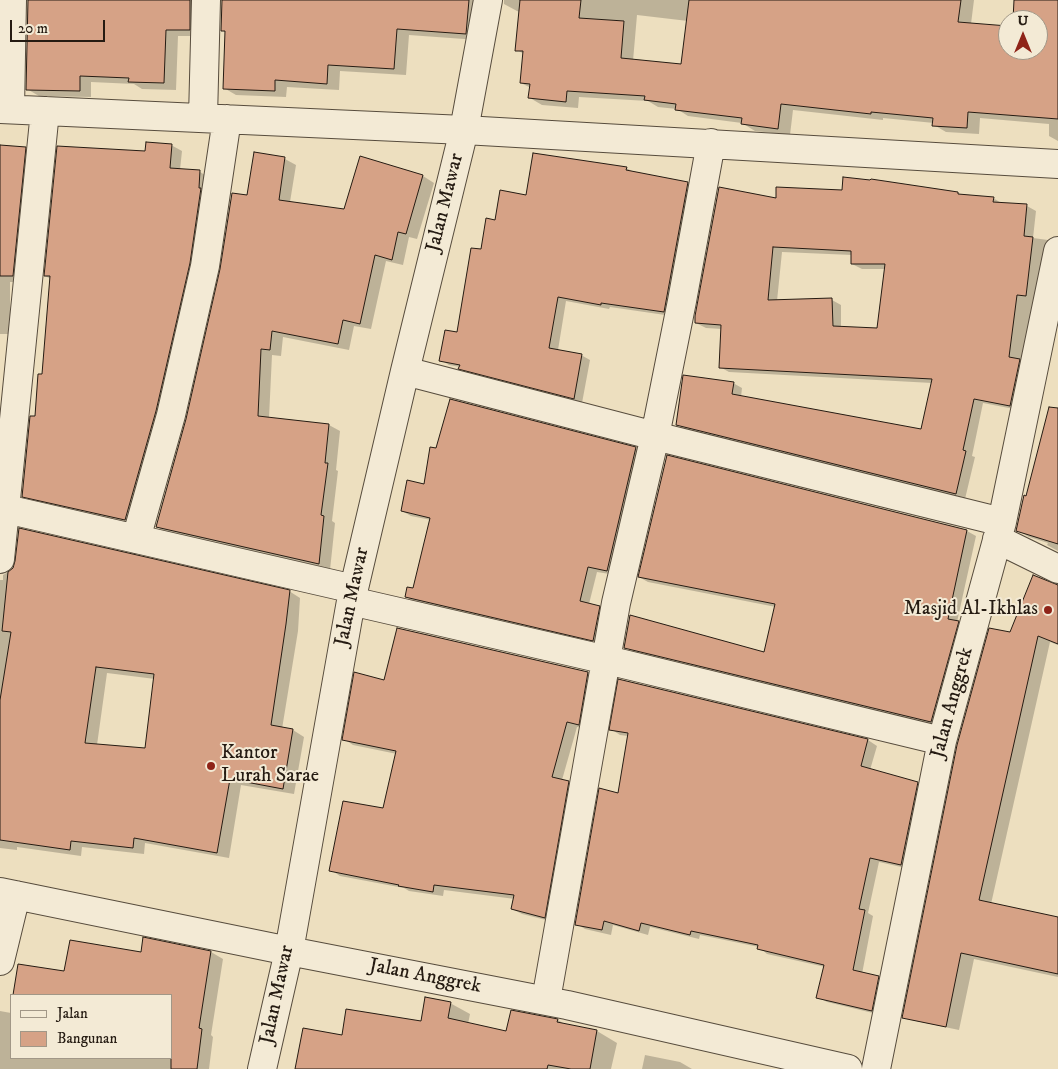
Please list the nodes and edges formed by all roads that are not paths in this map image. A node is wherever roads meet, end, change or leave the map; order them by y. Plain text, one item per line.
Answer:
1 (12, 0) edge
2 (206, 0) edge
3 (488, 0) edge
4 (5, 109) edge
5 (45, 111) junction
6 (215, 118) junction
7 (464, 130) junction
8 (711, 143) junction
9 (1058, 164) edge
10 (1058, 251) edge
11 (404, 371) junction
12 (655, 436) junction
13 (6, 509) junction
14 (999, 531) junction
15 (136, 539) junction
16 (0, 560) edge
17 (1058, 568) edge
18 (352, 595) junction
19 (607, 660) junction
20 (942, 741) junction
21 (8, 894) edge
22 (289, 951) junction
23 (0, 961) edge
24 (546, 1000) junction
25 (262, 1069) edge
26 (848, 1069) edge
27 (876, 1069) edge

1 - 4 street
2 - 6 street
3 - 7 street, Jalan Mawar
4 - 5 street
5 - 6 street
5 - 13 street
6 - 7 street
6 - 15 street
7 - 8 street
7 - 11 street, Jalan Mawar
8 - 9 street
8 - 12 street
10 - 14 street, Jalan Anggrek
11 - 12 street
11 - 18 street, Jalan Mawar
12 - 14 street
12 - 19 street
13 - 15 street
13 - 16 street
14 - 17 street
14 - 20 street, Jalan Anggrek
15 - 18 street
18 - 19 street
18 - 22 street, Jalan Mawar
19 - 20 street
19 - 24 street
20 - 27 street, Jalan Anggrek
21 - 22 street, Jalan Anggrek
21 - 23 street
22 - 24 street, Jalan Anggrek
22 - 25 street, Jalan Mawar
24 - 26 street, Jalan Anggrek

